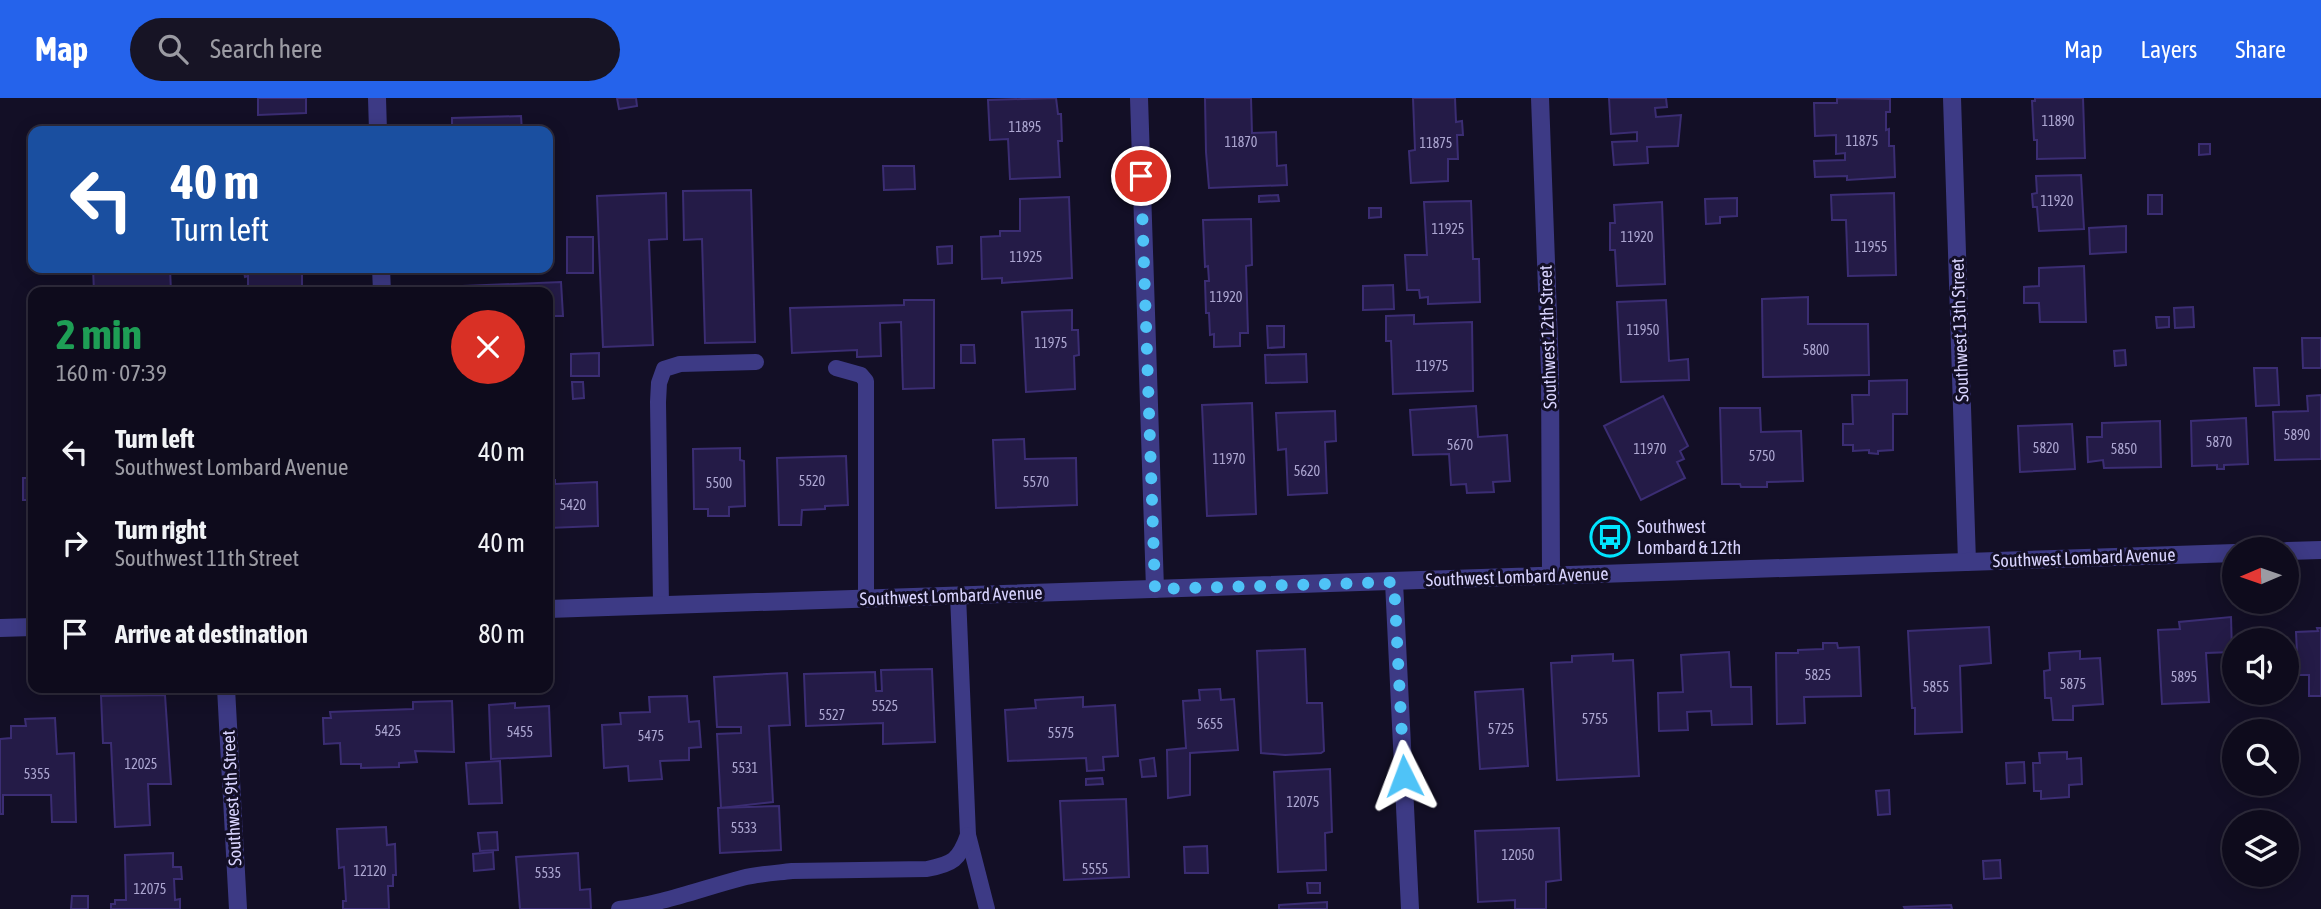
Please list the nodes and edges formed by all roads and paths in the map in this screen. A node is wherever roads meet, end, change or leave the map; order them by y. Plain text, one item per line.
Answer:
1 (377, 98) edge
2 (1139, 98) edge
3 (1541, 98) edge
4 (1952, 98) edge
5 (378, 126) edge
6 (756, 362) dead end
7 (836, 368) dead end
8 (2321, 550) edge
9 (2300, 551) edge
10 (2222, 553) edge
11 (1967, 562) junction
12 (1551, 576) junction
13 (1394, 582) junction
14 (1155, 589) junction
15 (958, 595) junction
16 (866, 598) junction
17 (661, 605) junction
18 (553, 609) edge
19 (28, 626) edge
20 (0, 628) edge
21 (226, 693) edge
22 (968, 835) junction
23 (238, 909) edge
24 (619, 909) edge
25 (987, 909) edge
26 (1410, 909) edge

1 - 5 street
2 - 14 street
3 - 12 street, Southwest 12th Street
4 - 11 street, Southwest 13th Street
6 - 17 lane
7 - 16 lane
8 - 9 street
10 - 11 street, Southwest Lombard Avenue
11 - 12 street, Southwest Lombard Avenue
12 - 13 street, Southwest Lombard Avenue
13 - 14 street, Southwest Lombard Avenue
13 - 26 street
14 - 15 street, Southwest Lombard Avenue
15 - 16 street, Southwest Lombard Avenue
15 - 22 lane
16 - 17 street, Southwest Lombard Avenue
17 - 18 street, Southwest Lombard Avenue
19 - 20 street
21 - 23 street, Southwest 9th Street
22 - 24 lane
22 - 25 lane

